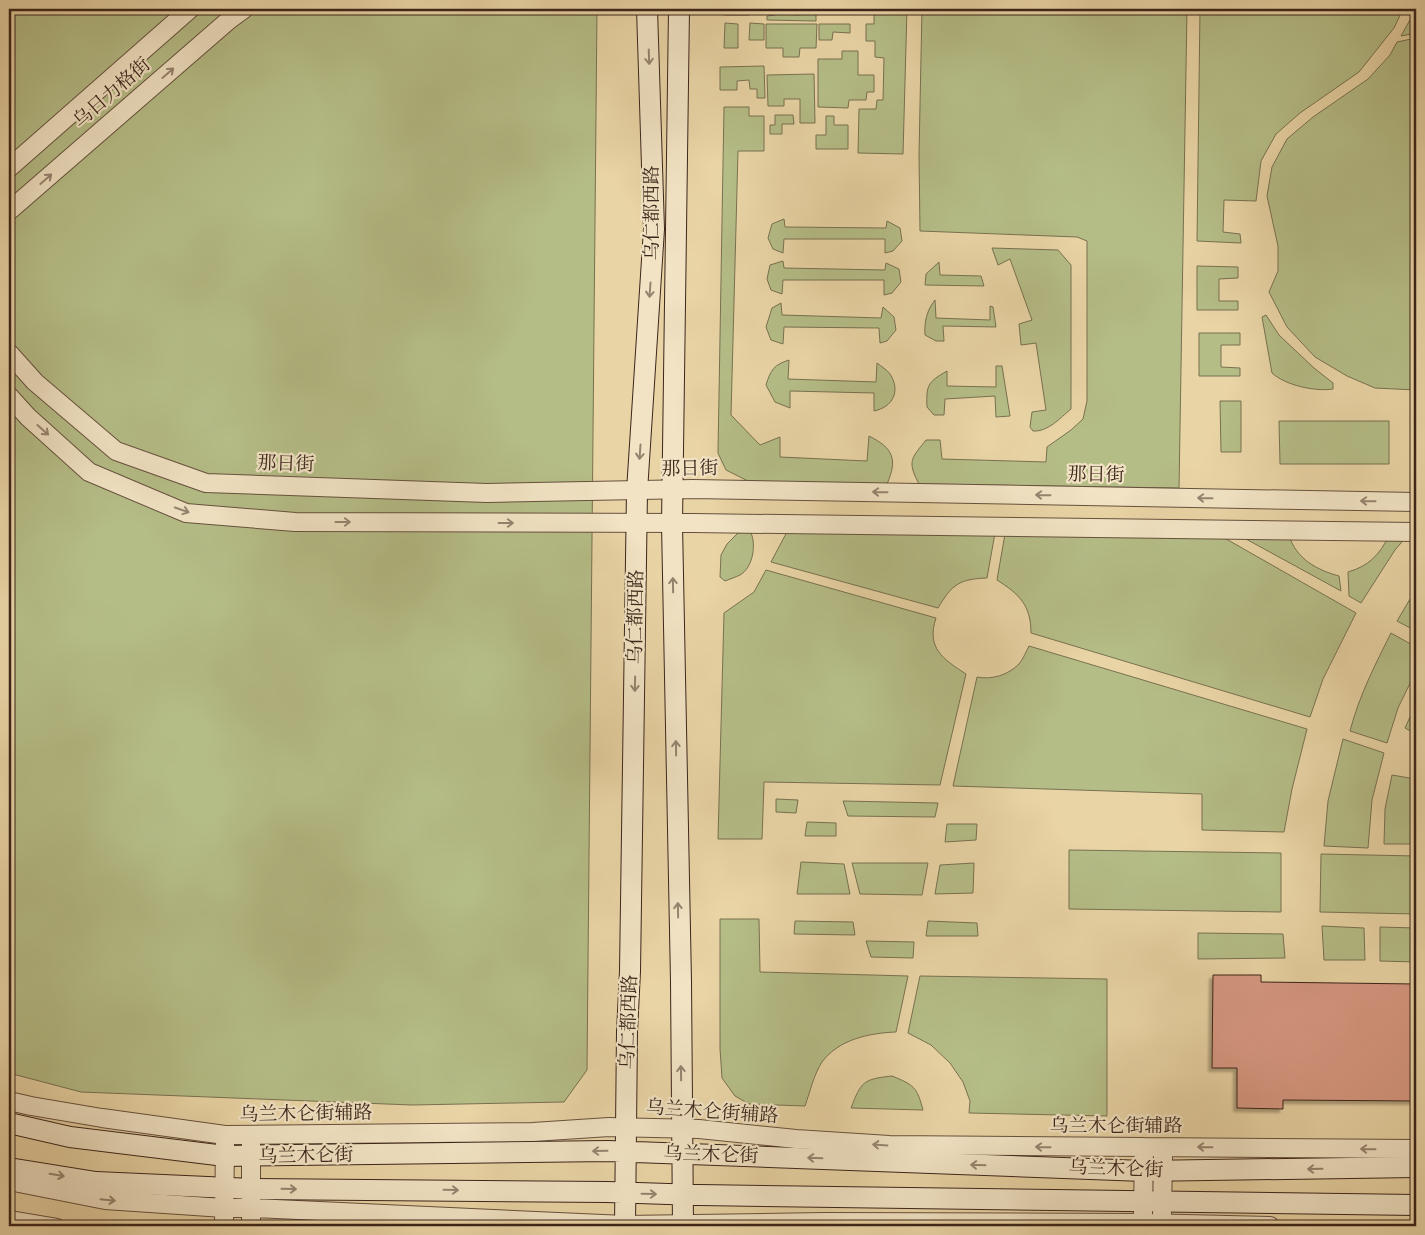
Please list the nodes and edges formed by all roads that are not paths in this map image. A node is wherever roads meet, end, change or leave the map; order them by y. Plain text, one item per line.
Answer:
1 (190, 9) edge
2 (244, 9) edge
3 (647, 9) edge
4 (678, 9) edge
5 (9, 168) edge
6 (9, 211) edge
7 (9, 353) edge
8 (9, 396) edge
9 (672, 490) junction
10 (637, 491) junction
11 (1416, 502) edge
12 (637, 524) junction
13 (672, 524) junction
14 (1416, 532) edge
15 (9, 1101) edge
16 (9, 1123) edge
17 (627, 1128) junction
18 (682, 1128) junction
19 (225, 1135) junction
20 (252, 1136) junction
21 (1144, 1147) junction
22 (1163, 1147) junction
23 (1416, 1150) edge
24 (627, 1152) junction
25 (683, 1154) junction
26 (225, 1156) junction
27 (251, 1157) junction
28 (1416, 1167) edge
29 (9, 1168) edge
30 (1153, 1171) junction
31 (9, 1181) edge
32 (224, 1187) junction
33 (625, 1193) junction
34 (683, 1194) junction
35 (252, 1198) junction
36 (1153, 1202) junction
37 (1416, 1205) edge
38 (224, 1208) junction
39 (9, 1218) edge
40 (683, 1225) edge
41 (1143, 1225) edge
42 (1163, 1225) edge
43 (57, 1226) edge
44 (224, 1226) edge
45 (251, 1226) edge
46 (625, 1226) edge
47 (1270, 1226) edge

1 - 5 street, 乌日力格街
6 -> 2 street, 乌日力格街
3 -> 10 main road, 乌仁都西路
4 - 9 main road, 乌仁都西路
7 - 10 street, 那日街
8 -> 12 street
9 - 10 street, 那日街
11 -> 9 street, 那日街
9 - 13 main road, 乌仁都西路
10 - 12 main road, 乌仁都西路
12 - 13 street
12 -> 17 main road, 乌仁都西路
13 - 14 street
18 -> 13 main road, 乌仁都西路
15 - 19 street, 乌兰木仑街辅路
16 - 26 main road, 乌兰木仑街
17 - 18 street, 乌兰木仑街辅路
17 - 20 street, 乌兰木仑街辅路
17 - 24 main road, 乌仁都西路
21 -> 18 street, 乌兰木仑街辅路
18 - 25 main road, 乌仁都西路
19 - 20 street, 乌兰木仑街辅路
19 - 26 street
20 - 27 street
21 - 22 street, 乌兰木仑街辅路
21 - 30 street
23 -> 22 street, 乌兰木仑街辅路
22 - 30 street
24 - 25 main road, 乌兰木仑街
24 -> 27 main road, 乌兰木仑街
24 - 33 main road, 乌仁都西路
30 -> 25 main road, 乌兰木仑街
25 - 34 main road, 乌仁都西路
26 - 27 main road, 乌兰木仑街
26 - 32 street
27 - 35 street
28 -> 30 main road, 乌兰木仑街
29 -> 32 main road, 乌兰木仑街
30 - 36 street
31 -> 38 street
32 - 35 main road, 乌兰木仑街
32 - 38 street
33 -> 34 main road, 乌兰木仑街
35 -> 33 main road, 乌兰木仑街
33 - 46 main road, 乌仁都西路
34 - 36 main road, 乌兰木仑街
34 - 40 main road, 乌仁都西路
35 - 38 street
35 - 45 street
35 - 46 street
36 - 37 main road, 乌兰木仑街
36 - 41 street
36 - 42 street
38 - 44 street
39 - 43 street
40 - 41 street
40 - 46 street
41 - 42 street
42 - 47 street

